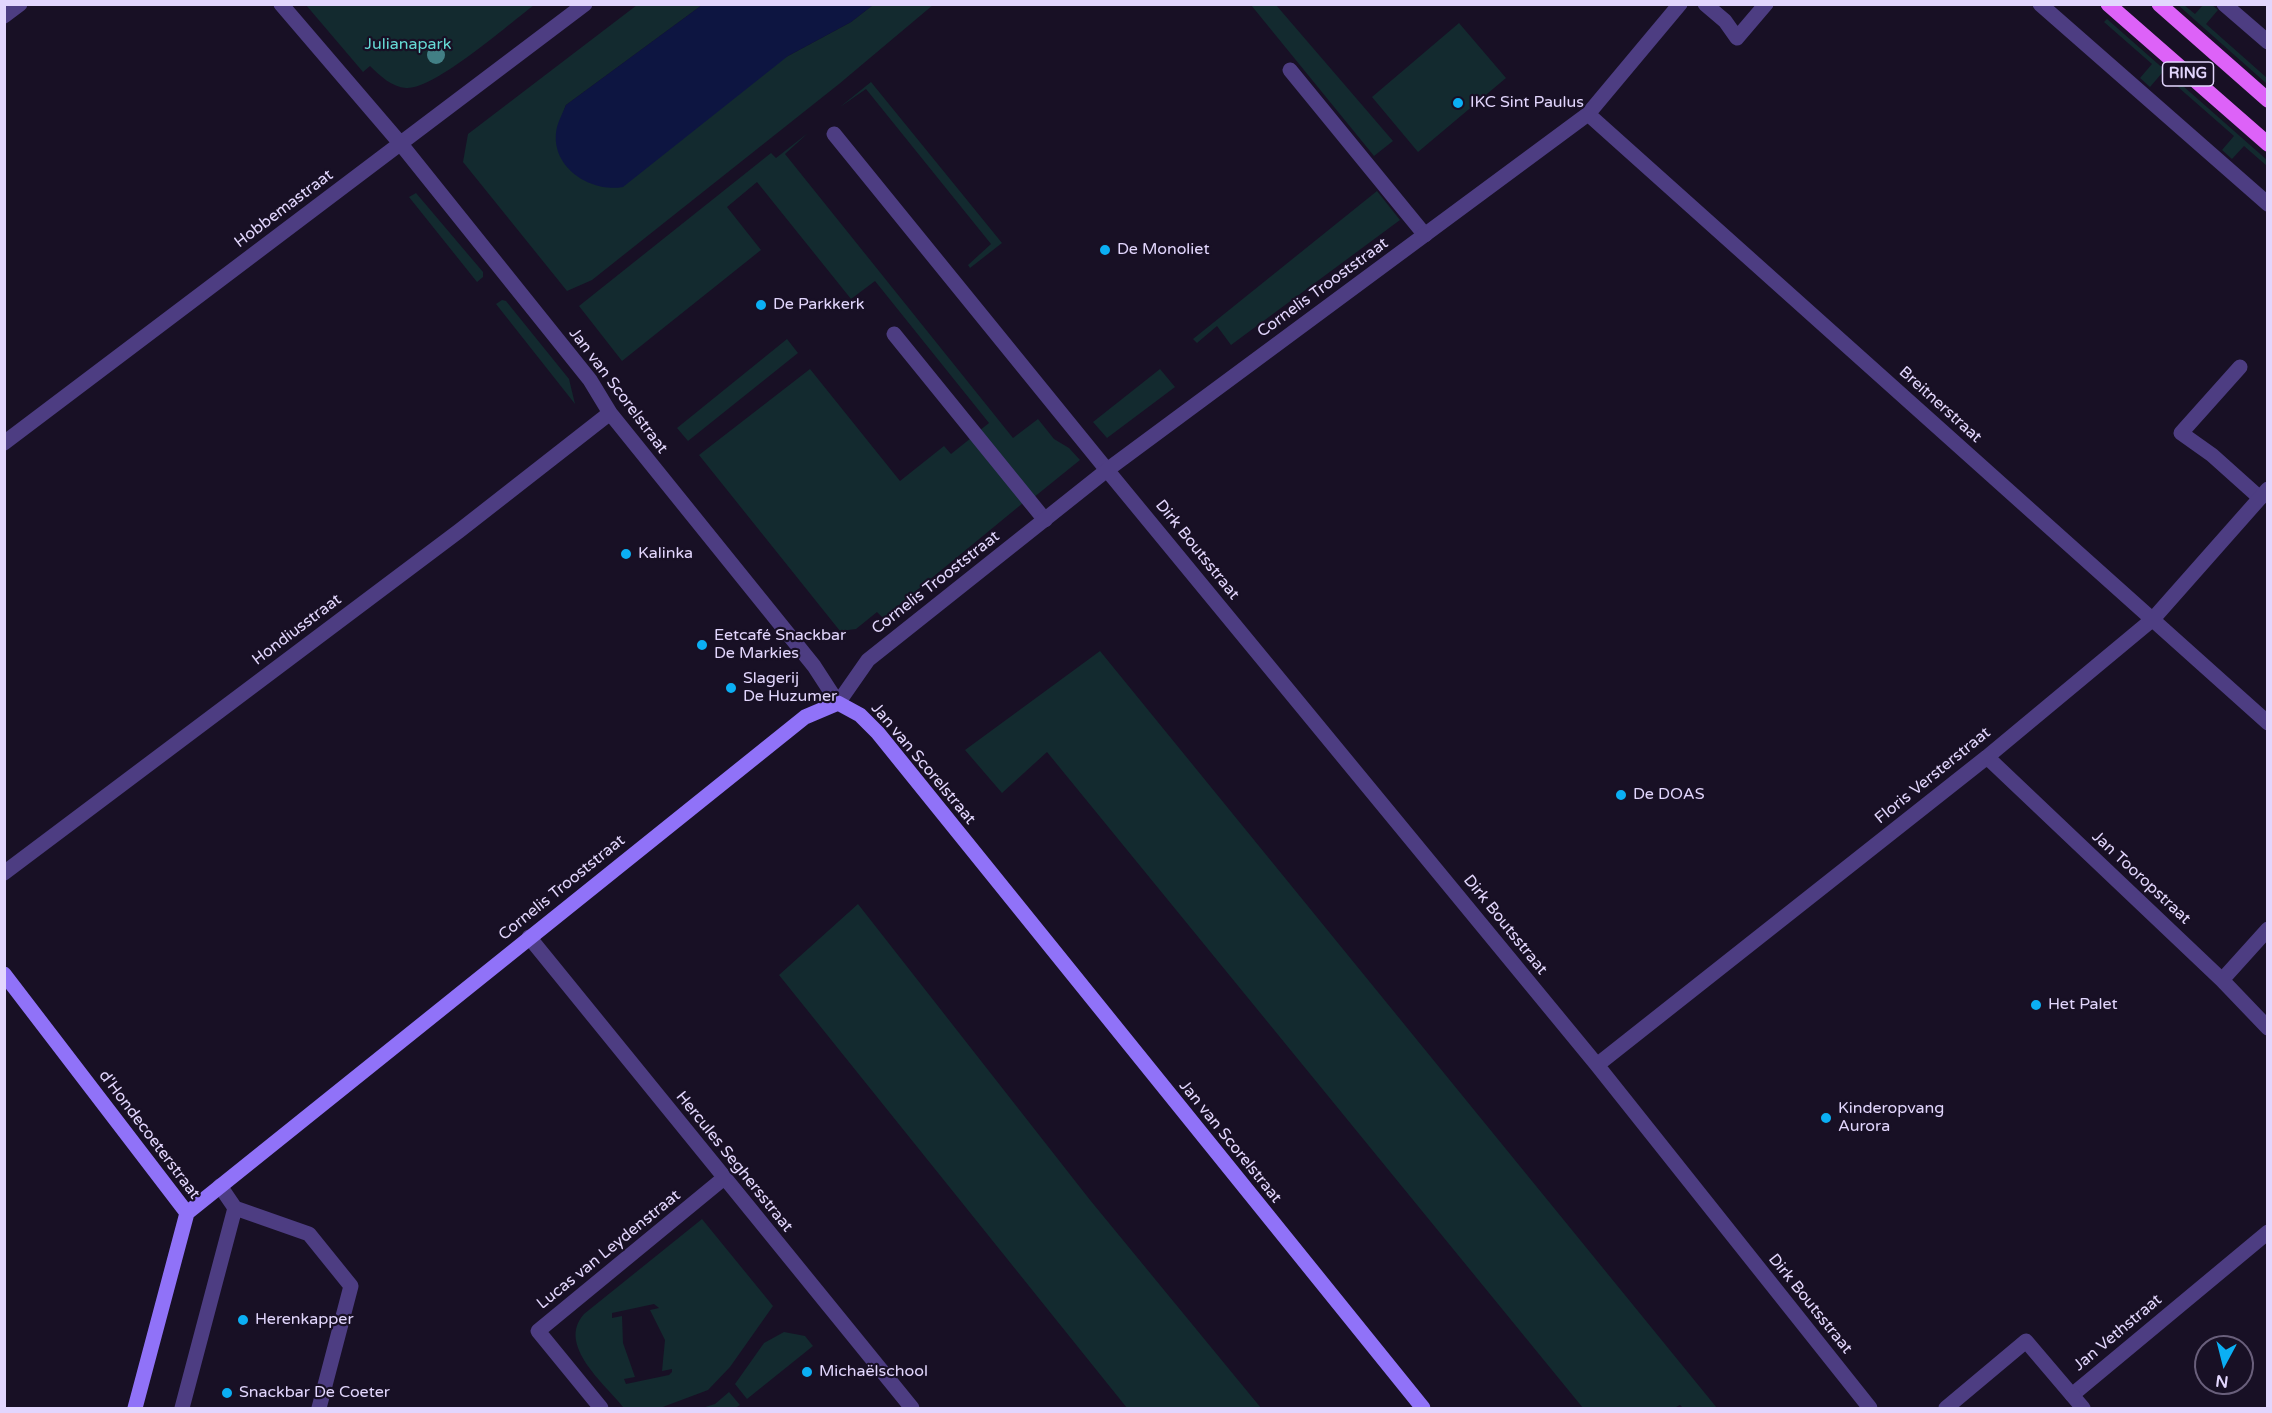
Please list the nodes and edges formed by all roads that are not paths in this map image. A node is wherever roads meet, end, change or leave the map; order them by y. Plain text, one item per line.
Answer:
1 (20, 4) edge
2 (282, 4) edge
3 (585, 4) edge
4 (1680, 4) edge
5 (1705, 4) edge
6 (1766, 4) edge
7 (2040, 4) edge
8 (2108, 4) edge
9 (2159, 4) edge
10 (2224, 4) edge
11 (4, 16) edge
12 (2268, 42) edge
13 (1290, 70) dead end
14 (2268, 100) edge
15 (1588, 114) junction
16 (834, 134) dead end
17 (400, 143) junction
18 (2268, 144) edge
19 (2268, 204) edge
20 (1425, 235) junction
21 (894, 334) dead end
22 (2240, 367) dead end
23 (610, 413) junction
24 (4, 443) edge
25 (1107, 470) junction
26 (2264, 494) edge
27 (1045, 520) junction
28 (2153, 619) junction
29 (838, 703) junction
30 (2268, 723) edge
31 (1987, 757) junction
32 (4, 873) edge
33 (2268, 929) edge
34 (529, 937) junction
35 (4, 974) edge
36 (2222, 980) junction
37 (2268, 1028) edge
38 (1597, 1065) junction
39 (724, 1178) junction
40 (220, 1186) junction
41 (235, 1208) junction
42 (187, 1213) junction
43 (2268, 1232) edge
44 (2072, 1395) junction
45 (135, 1408) edge
46 (182, 1408) edge
47 (319, 1408) edge
48 (601, 1408) edge
49 (912, 1408) edge
50 (1423, 1408) edge
51 (1870, 1408) edge
52 (1946, 1408) edge
53 (2083, 1408) edge

1 - 11 street
2 - 17 street, Jan van Scorelstraat
3 - 17 street, Hobbemastraat
4 - 15 street, Cornelis Trooststraat
5 - 6 street
7 - 19 street
8 - 18 main road, RING
9 - 14 main road, RING
10 - 12 street
13 - 20 street
15 - 20 street, Cornelis Trooststraat
15 - 28 street, Breitnerstraat
16 - 25 street, Dirk Boutsstraat
17 - 23 street, Jan van Scorelstraat
17 - 24 street, Hobbemastraat
20 - 25 street, Cornelis Trooststraat
21 - 27 street
22 - 26 street
23 - 29 street, Jan van Scorelstraat
23 - 32 street, Hondiusstraat
25 - 27 street, Cornelis Trooststraat
25 - 38 street, Dirk Boutsstraat
26 - 28 street, Floris Versterstraat
27 - 29 street, Cornelis Trooststraat
28 - 30 street, Breitnerstraat
28 - 31 street, Floris Versterstraat
29 - 34 street, Cornelis Trooststraat
29 - 50 street, Jan van Scorelstraat
31 - 36 street, Jan Tooropstraat
31 - 38 street, Floris Versterstraat
33 - 36 street
34 - 39 street, Hercules Seghersstraat
34 - 40 street, Cornelis Trooststraat
35 - 42 street, d'Hondecoeterstraat
36 - 37 street, Jan Tooropstraat
38 - 51 street, Dirk Boutsstraat
39 - 48 street, Lucas van Leydenstraat
39 - 49 street, Hercules Seghersstraat
40 - 41 street
40 - 42 street, Cornelis Trooststraat
41 - 46 street
41 - 47 street
42 - 45 street, d'Hondecoeterstraat
43 - 44 street, Jan Vethstraat
44 - 52 street, Jan Vethstraat
44 - 53 street

